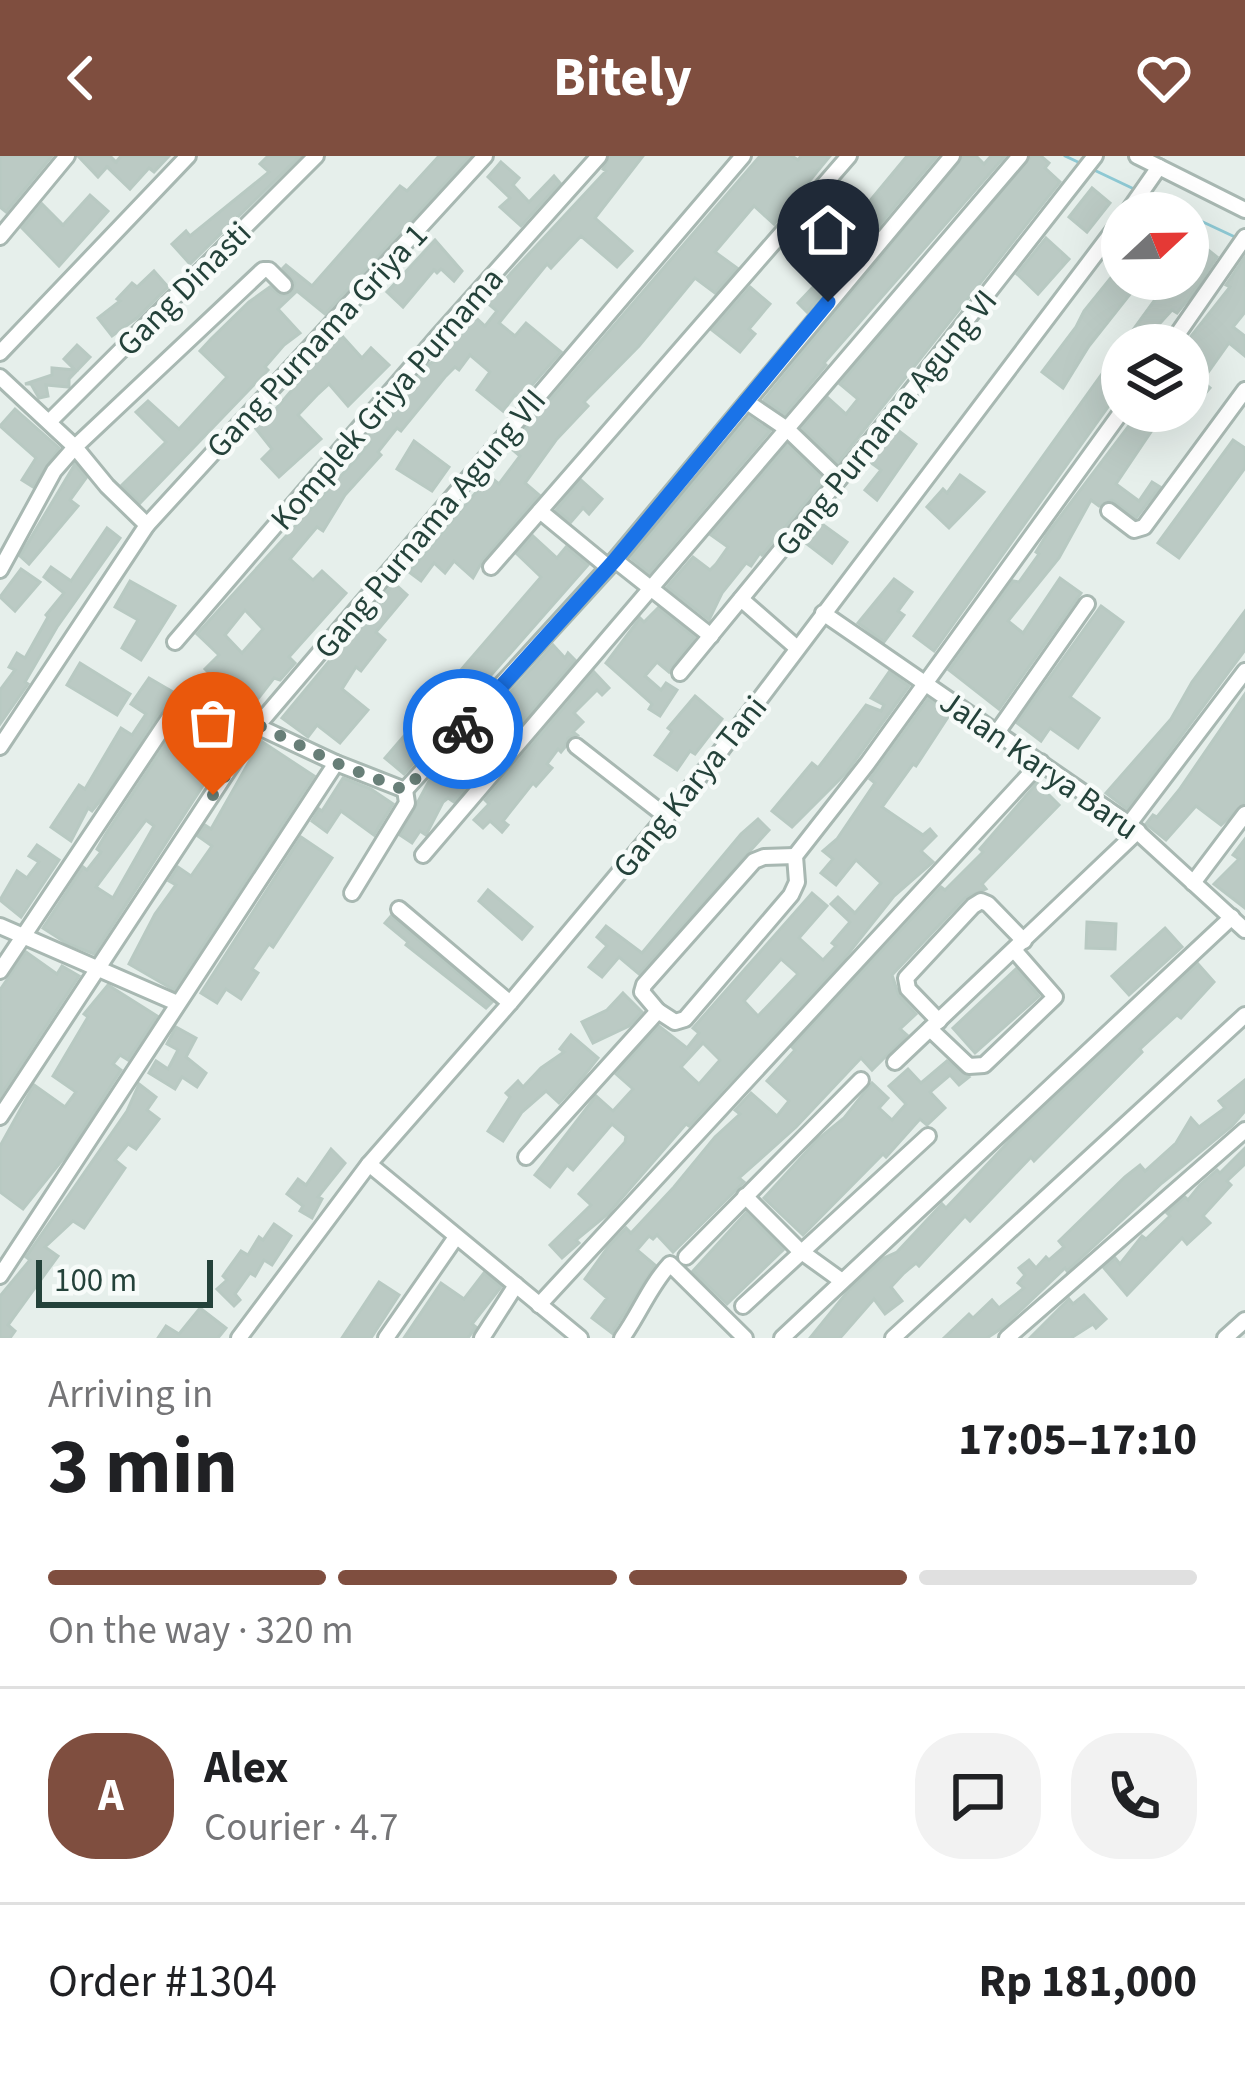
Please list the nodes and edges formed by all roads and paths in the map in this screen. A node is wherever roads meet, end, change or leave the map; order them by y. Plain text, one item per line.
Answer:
1 (67, 156) edge
2 (188, 156) edge
3 (316, 156) edge
4 (485, 156) edge
5 (599, 156) edge
6 (743, 156) edge
7 (849, 156) edge
8 (952, 156) edge
9 (1020, 156) edge
10 (1141, 157) edge
11 (1091, 162) edge
12 (1156, 170) junction
13 (1142, 192) edge
14 (1245, 210) edge
15 (0, 236) edge
16 (1243, 239) edge
17 (1101, 246) edge
18 (284, 285) dead end
19 (1184, 324) edge
20 (0, 353) edge
21 (0, 377) edge
22 (1245, 390) edge
23 (747, 402) junction
24 (50, 421) junction
25 (787, 429) junction
26 (1107, 432) edge
27 (74, 447) junction
28 (839, 479) junction
29 (540, 511) junction
30 (1108, 511) dead end
31 (147, 525) junction
32 (612, 564) junction
33 (491, 567) dead end
34 (0, 570) edge
35 (653, 587) junction
36 (741, 599) junction
37 (1087, 604) dead end
38 (823, 613) junction
39 (711, 636) junction
40 (176, 642) dead end
41 (797, 648) junction
42 (1245, 671) edge
43 (680, 673) dead end
44 (924, 682) junction
45 (258, 725) junction
46 (998, 731) junction
47 (576, 746) dead end
48 (0, 747) edge
49 (1040, 762) junction
50 (336, 763) junction
51 (405, 790) junction
52 (1245, 814) edge
53 (667, 817) junction
54 (1133, 827) junction
55 (423, 854) dead end
56 (795, 856) junction
57 (1193, 883) junction
58 (352, 893) dead end
59 (399, 909) dead end
60 (1232, 917) junction
61 (0, 926) edge
62 (1245, 930) edge
63 (23, 937) junction
64 (1019, 945) junction
65 (99, 969) junction
66 (0, 970) edge
67 (177, 1003) junction
68 (510, 1003) junction
69 (658, 1011) junction
70 (1245, 1015) edge
71 (934, 1025) junction
72 (895, 1062) dead end
73 (861, 1080) dead end
74 (0, 1118) edge
75 (1245, 1130) edge
76 (928, 1136) dead end
77 (526, 1157) dead end
78 (369, 1165) junction
79 (745, 1196) junction
80 (456, 1237) junction
81 (800, 1250) junction
82 (686, 1257) dead end
83 (0, 1276) edge
84 (842, 1281) junction
85 (516, 1285) junction
86 (539, 1305) junction
87 (742, 1306) dead end
88 (1245, 1319) edge
89 (239, 1338) edge
90 (386, 1338) edge
91 (482, 1338) edge
92 (580, 1338) edge
93 (622, 1338) edge
94 (745, 1338) edge
95 (782, 1338) edge
96 (892, 1338) edge
97 (1007, 1338) edge
98 (1225, 1338) edge

1 - 15 street
2 - 20 street
3 - 24 street, Gang Dinasti
4 - 31 street, Gang Purnama Griya 1
5 - 40 street, Komplek Griya Purnama
6 - 45 street, Gang Purnama Agung VII
7 - 29 street
8 - 23 street
9 - 25 street
10 - 12 street
11 - 28 street, Gang Purnama Agung VI
12 - 13 street, Gang Karya Tani
12 - 14 street
16 - 19 street
17 - 38 street, Gang Karya Tani
18 - 27 street
21 - 24 street
22 - 30 street
23 - 25 street
23 - 32 street
24 - 27 street
25 - 28 street
25 - 35 street
26 - 44 street
27 - 31 street
27 - 34 street
28 - 36 street, Gang Purnama Agung VI
29 - 32 street
29 - 33 street
31 - 48 street, Gang Purnama Griya 1
32 - 35 street
32 - 51 street
35 - 39 street
35 - 55 street
36 - 39 street, Gang Purnama Agung VI
36 - 41 street
37 - 46 street
38 - 41 street, Gang Karya Tani
38 - 44 street, Jalan Karya Baru
39 - 43 street, Gang Purnama Agung VI
41 - 53 street, Gang Karya Tani
42 - 54 street
44 - 46 street, Jalan Karya Baru
44 - 56 street
45 - 50 street
45 - 63 street
45 - 65 street, Gang Purnama Agung VII
46 - 49 street, Jalan Karya Baru
47 - 53 street
49 - 54 street, Jalan Karya Baru
49 - 86 street
50 - 51 street
50 - 67 street
51 - 58 street
52 - 57 street
53 - 68 street, Gang Karya Tani
54 - 57 street, Jalan Karya Baru
54 - 64 street
56 - 69 street
56 - 69 street
57 - 60 street, Jalan Karya Baru
59 - 68 street
60 - 62 street, Jalan Karya Baru
60 - 84 street
61 - 63 street
63 - 65 street
63 - 66 street
64 - 71 street
64 - 71 street
64 - 71 street
65 - 67 street
65 - 74 street, Gang Purnama Agung VII
67 - 83 street
68 - 78 street, Gang Karya Tani
69 - 77 street
70 - 96 street
71 - 72 street
73 - 79 street
75 - 97 street
76 - 81 street
78 - 80 street
78 - 89 street, Gang Karya Tani
79 - 81 street
79 - 82 street
80 - 85 street
80 - 90 street
81 - 84 street
81 - 87 street
84 - 95 street
85 - 86 street
85 - 91 street
86 - 92 street
88 - 98 street
93 - 94 street

